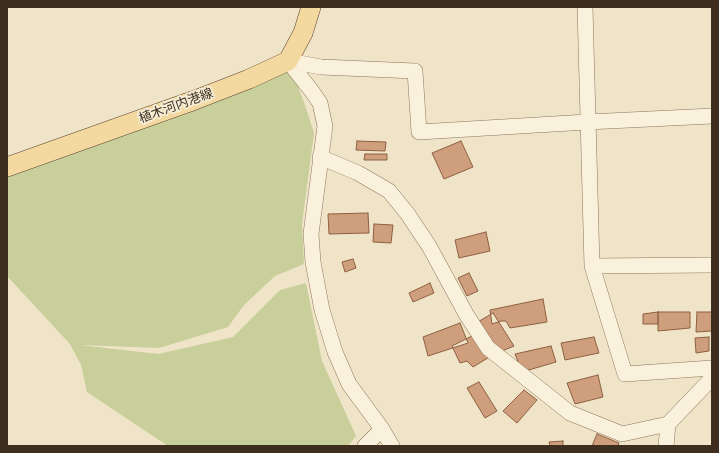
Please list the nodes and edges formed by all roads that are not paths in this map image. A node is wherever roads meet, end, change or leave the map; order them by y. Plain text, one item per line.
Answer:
1 (310, 7) edge
2 (584, 7) edge
3 (288, 61) junction
4 (712, 116) edge
5 (587, 122) junction
6 (320, 157) junction
7 (7, 167) edge
8 (712, 265) edge
9 (592, 266) junction
10 (712, 368) edge
11 (712, 378) edge
12 (668, 424) junction
13 (382, 429) junction
14 (365, 446) edge
15 (392, 446) edge
16 (666, 446) edge

1 - 3 main road
2 - 5 street
3 - 5 street
3 - 6 street
3 - 7 main road, 植木河内港線
4 - 5 street
5 - 9 street
6 - 12 street
6 - 13 street
8 - 9 street
9 - 10 street
11 - 12 street
12 - 16 street
13 - 14 street
13 - 15 street

